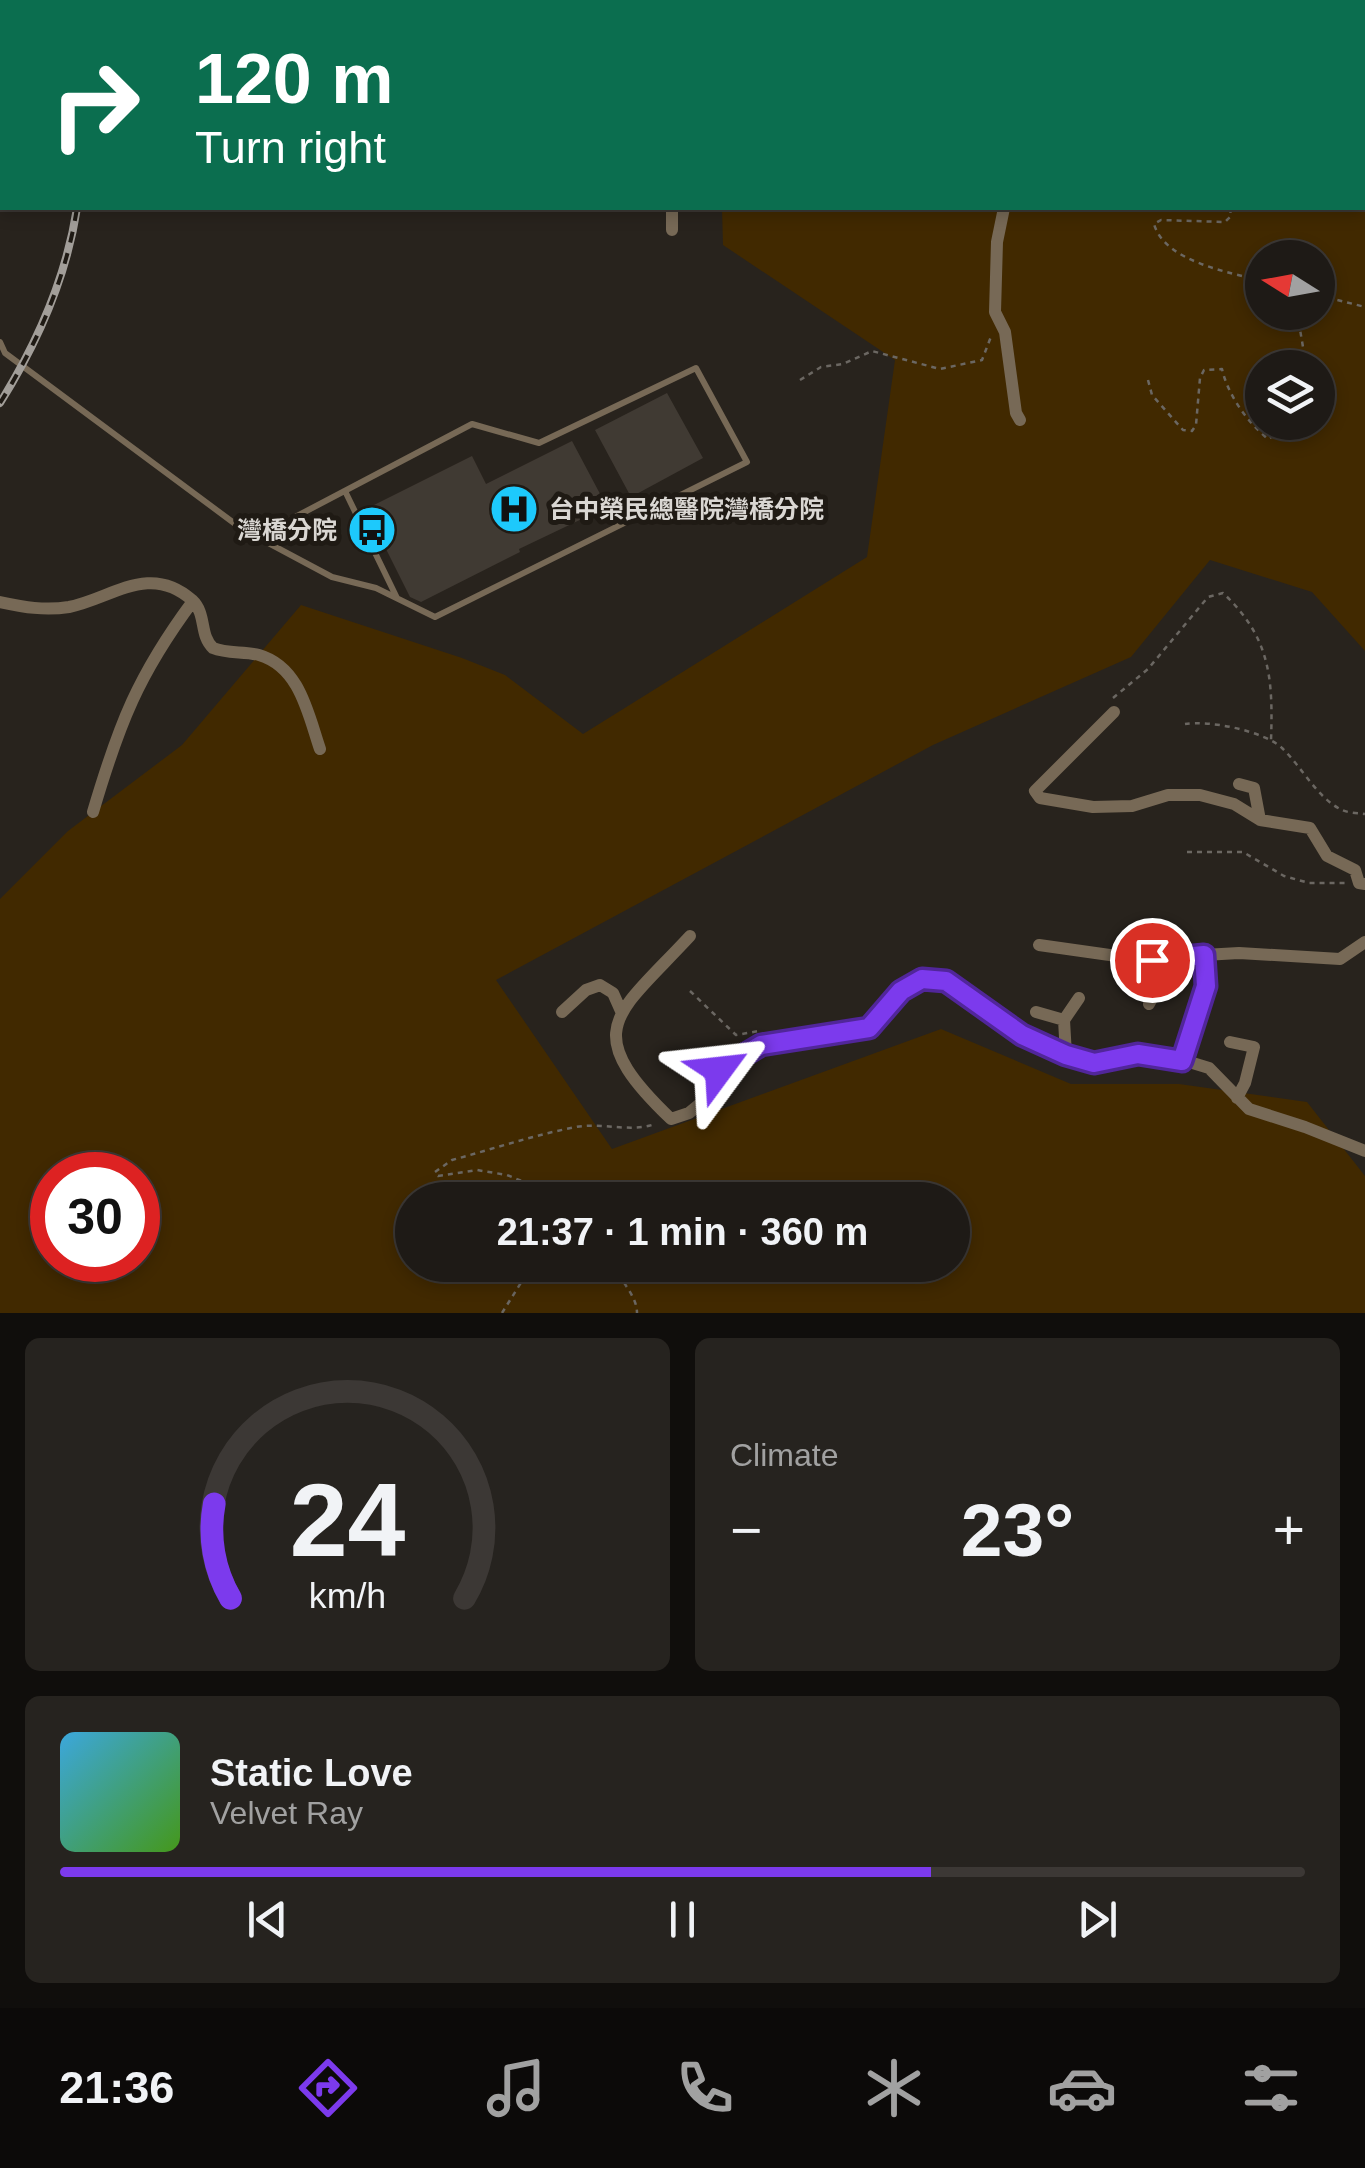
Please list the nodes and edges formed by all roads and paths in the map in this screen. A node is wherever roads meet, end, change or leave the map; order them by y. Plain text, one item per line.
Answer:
1 (672, 210) edge
2 (1004, 210) edge
3 (1230, 210) edge
4 (672, 230) dead end
5 (1245, 276) edge
6 (1335, 299) edge
7 (1365, 307) edge
8 (995, 312) junction
9 (0, 342) edge
10 (800, 380) dead end
11 (1148, 380) dead end
12 (1245, 412) edge
13 (1020, 420) dead end
14 (345, 491) junction
15 (257, 537) junction
16 (397, 599) junction
17 (193, 601) junction
18 (0, 602) edge
19 (1114, 712) joint
20 (1185, 724) dead end
21 (1271, 741) junction
22 (320, 750) dead end
23 (1238, 784) dead end
24 (93, 812) dead end
25 (1365, 814) edge
26 (1260, 820) junction
27 (1187, 852) dead end
28 (1362, 884) edge
29 (690, 936) dead end
30 (1365, 942) edge
31 (1038, 944) dead end
32 (1204, 958) junction
33 (690, 992) dead end
34 (1079, 998) dead end
35 (1149, 1004) dead end
36 (621, 1011) junction
37 (562, 1012) dead end
38 (1036, 1012) dead end
39 (1064, 1020) junction
40 (782, 1040) junction
41 (1230, 1042) dead end
42 (1066, 1055) junction
43 (1182, 1061) junction
44 (1238, 1098) junction
45 (671, 1119) junction
46 (1365, 1151) edge
47 (523, 1182) edge
48 (521, 1282) edge
49 (622, 1282) edge
50 (502, 1313) edge
51 (637, 1313) edge

1 - 4 street
2 - 8 street
3 - 5 path
6 - 7 path
8 - 10 path
8 - 13 street
9 - 15 lane
11 - 12 path
14 - 15 lane
14 - 16 lane
14 - 16 lane
15 - 16 lane
17 - 18 street
17 - 22 street
17 - 24 street
19 - 21 path
19 - 26 street
20 - 21 path
21 - 25 path
23 - 26 street
26 - 28 street
27 - 28 path
29 - 36 street
30 - 32 street
31 - 32 street
32 - 35 street
32 - 43 street
33 - 40 path
34 - 39 street
36 - 37 street
36 - 45 street
38 - 39 street
39 - 42 street
40 - 42 street
40 - 45 street
41 - 44 street
42 - 43 street
43 - 44 street
44 - 46 street
45 - 47 path
48 - 50 path
49 - 51 path

